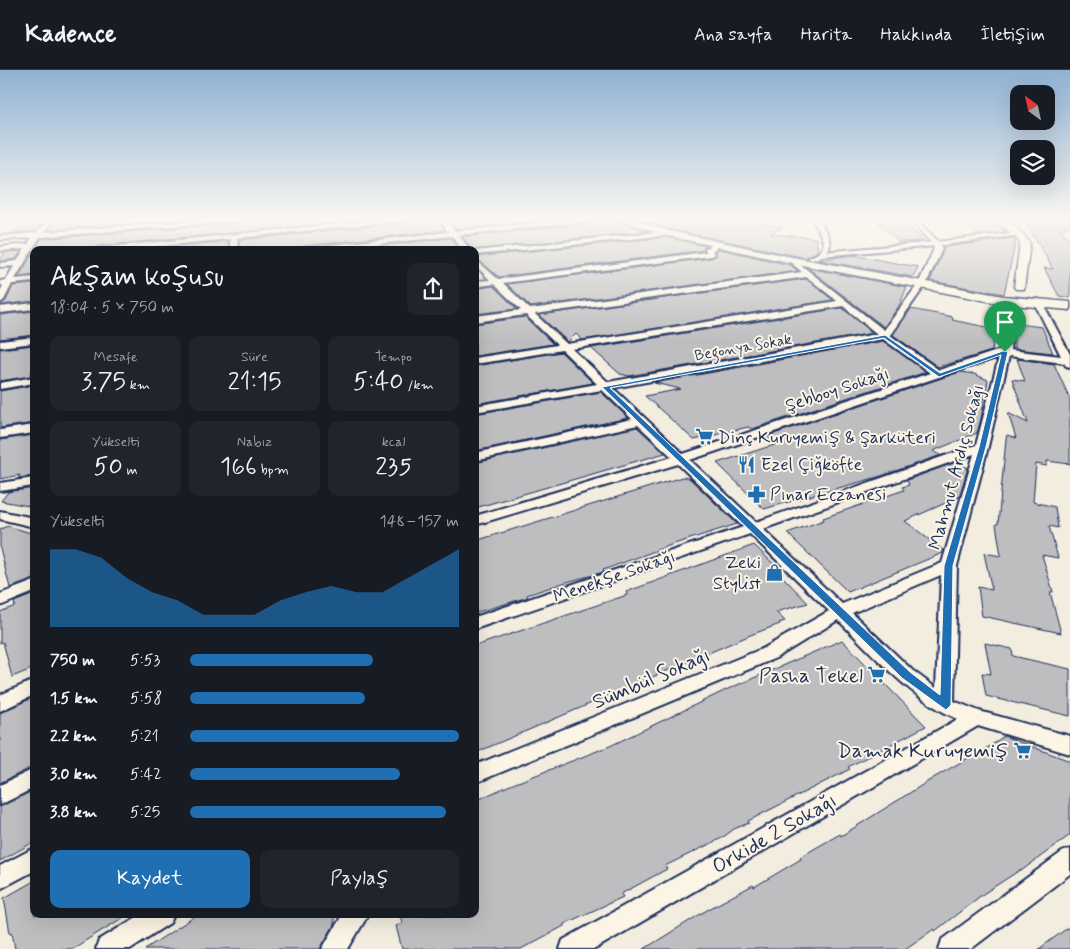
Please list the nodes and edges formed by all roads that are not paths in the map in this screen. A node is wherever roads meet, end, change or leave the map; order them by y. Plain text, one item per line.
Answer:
1 (23, 260) edge
2 (663, 260) edge
3 (792, 260) edge
4 (821, 260) edge
5 (933, 260) edge
6 (1023, 260) edge
7 (20, 261) junction
8 (479, 264) edge
9 (0, 265) edge
10 (808, 274) junction
11 (30, 280) edge
12 (495, 281) junction
13 (479, 283) edge
14 (922, 284) junction
15 (3, 287) edge
16 (1020, 287) junction
17 (998, 299) junction
18 (0, 300) edge
19 (1011, 300) junction
20 (1038, 302) junction
21 (844, 303) junction
22 (1070, 304) edge
23 (30, 306) edge
24 (0, 310) edge
25 (527, 312) junction
26 (479, 318) edge
27 (885, 336) junction
28 (30, 340) edge
29 (0, 344) edge
30 (564, 347) junction
31 (1005, 352) junction
32 (479, 360) edge
33 (1069, 362) edge
34 (939, 375) junction
35 (30, 381) edge
36 (0, 386) edge
37 (606, 387) junction
38 (479, 408) edge
39 (640, 421) junction
40 (30, 430) edge
41 (0, 434) edge
42 (982, 447) junction
43 (479, 455) edge
44 (680, 459) junction
45 (30, 483) edge
46 (0, 487) edge
47 (4, 519) edge
48 (479, 520) edge
49 (30, 522) edge
50 (753, 528) junction
51 (948, 566) junction
52 (30, 588) edge
53 (0, 600) edge
54 (839, 612) junction
55 (479, 623) edge
56 (30, 689) edge
57 (0, 703) edge
58 (946, 705) junction
59 (976, 718) junction
60 (1070, 745) edge
61 (479, 772) edge
62 (30, 780) edge
63 (0, 795) edge
64 (1070, 860) edge
65 (30, 861) edge
66 (0, 878) edge
67 (157, 918) edge
68 (354, 918) edge
69 (108, 949) edge
70 (334, 949) edge
71 (572, 949) edge
72 (951, 949) edge

1 - 7 street
2 - 12 street
3 - 10 street
4 - 14 main road
5 - 14 street
6 - 16 main road
7 - 9 street
7 - 15 street
8 - 12 street
10 - 21 street
10 - 25 street
11 - 15 street
12 - 13 street
12 - 25 street
14 - 17 main road
14 - 27 street
15 - 18 street
16 - 17 main road
16 - 22 main road
17 - 19 main road
19 - 20 main road
19 - 31 street, Mahmut Ardıç Sokağı
20 - 22 main road
20 - 33 street
21 - 27 street
21 - 30 street
23 - 24 street
25 - 26 street
25 - 30 street
27 - 34 street
27 - 37 street, Begonya Sokak
28 - 29 street
30 - 32 street
30 - 37 street
31 - 33 street
31 - 34 street, Şebboy Sokağı
31 - 42 street, Mahmut Ardıç Sokağı
34 - 44 street, Şebboy Sokağı
35 - 36 street
37 - 38 street, Begonya Sokak
37 - 39 street
39 - 43 street
39 - 44 street
40 - 41 street
42 - 50 street, Menekşe Sokağı
42 - 51 street, Mahmut Ardıç Sokağı
44 - 48 street, Şebboy Sokağı
44 - 50 street
45 - 46 street
47 - 49 street
50 - 54 street
50 - 55 street, Menekşe Sokağı
51 - 54 street, Sümbül Sokağı
51 - 58 street, Mahmut Ardıç Sokağı
52 - 53 street
54 - 58 street
54 - 61 street, Sümbül Sokağı
56 - 57 street
58 - 59 street
59 - 60 street
59 - 71 street, Orkide 2 Sokağı
62 - 63 street
64 - 72 street
65 - 66 street
67 - 69 street
68 - 70 street

